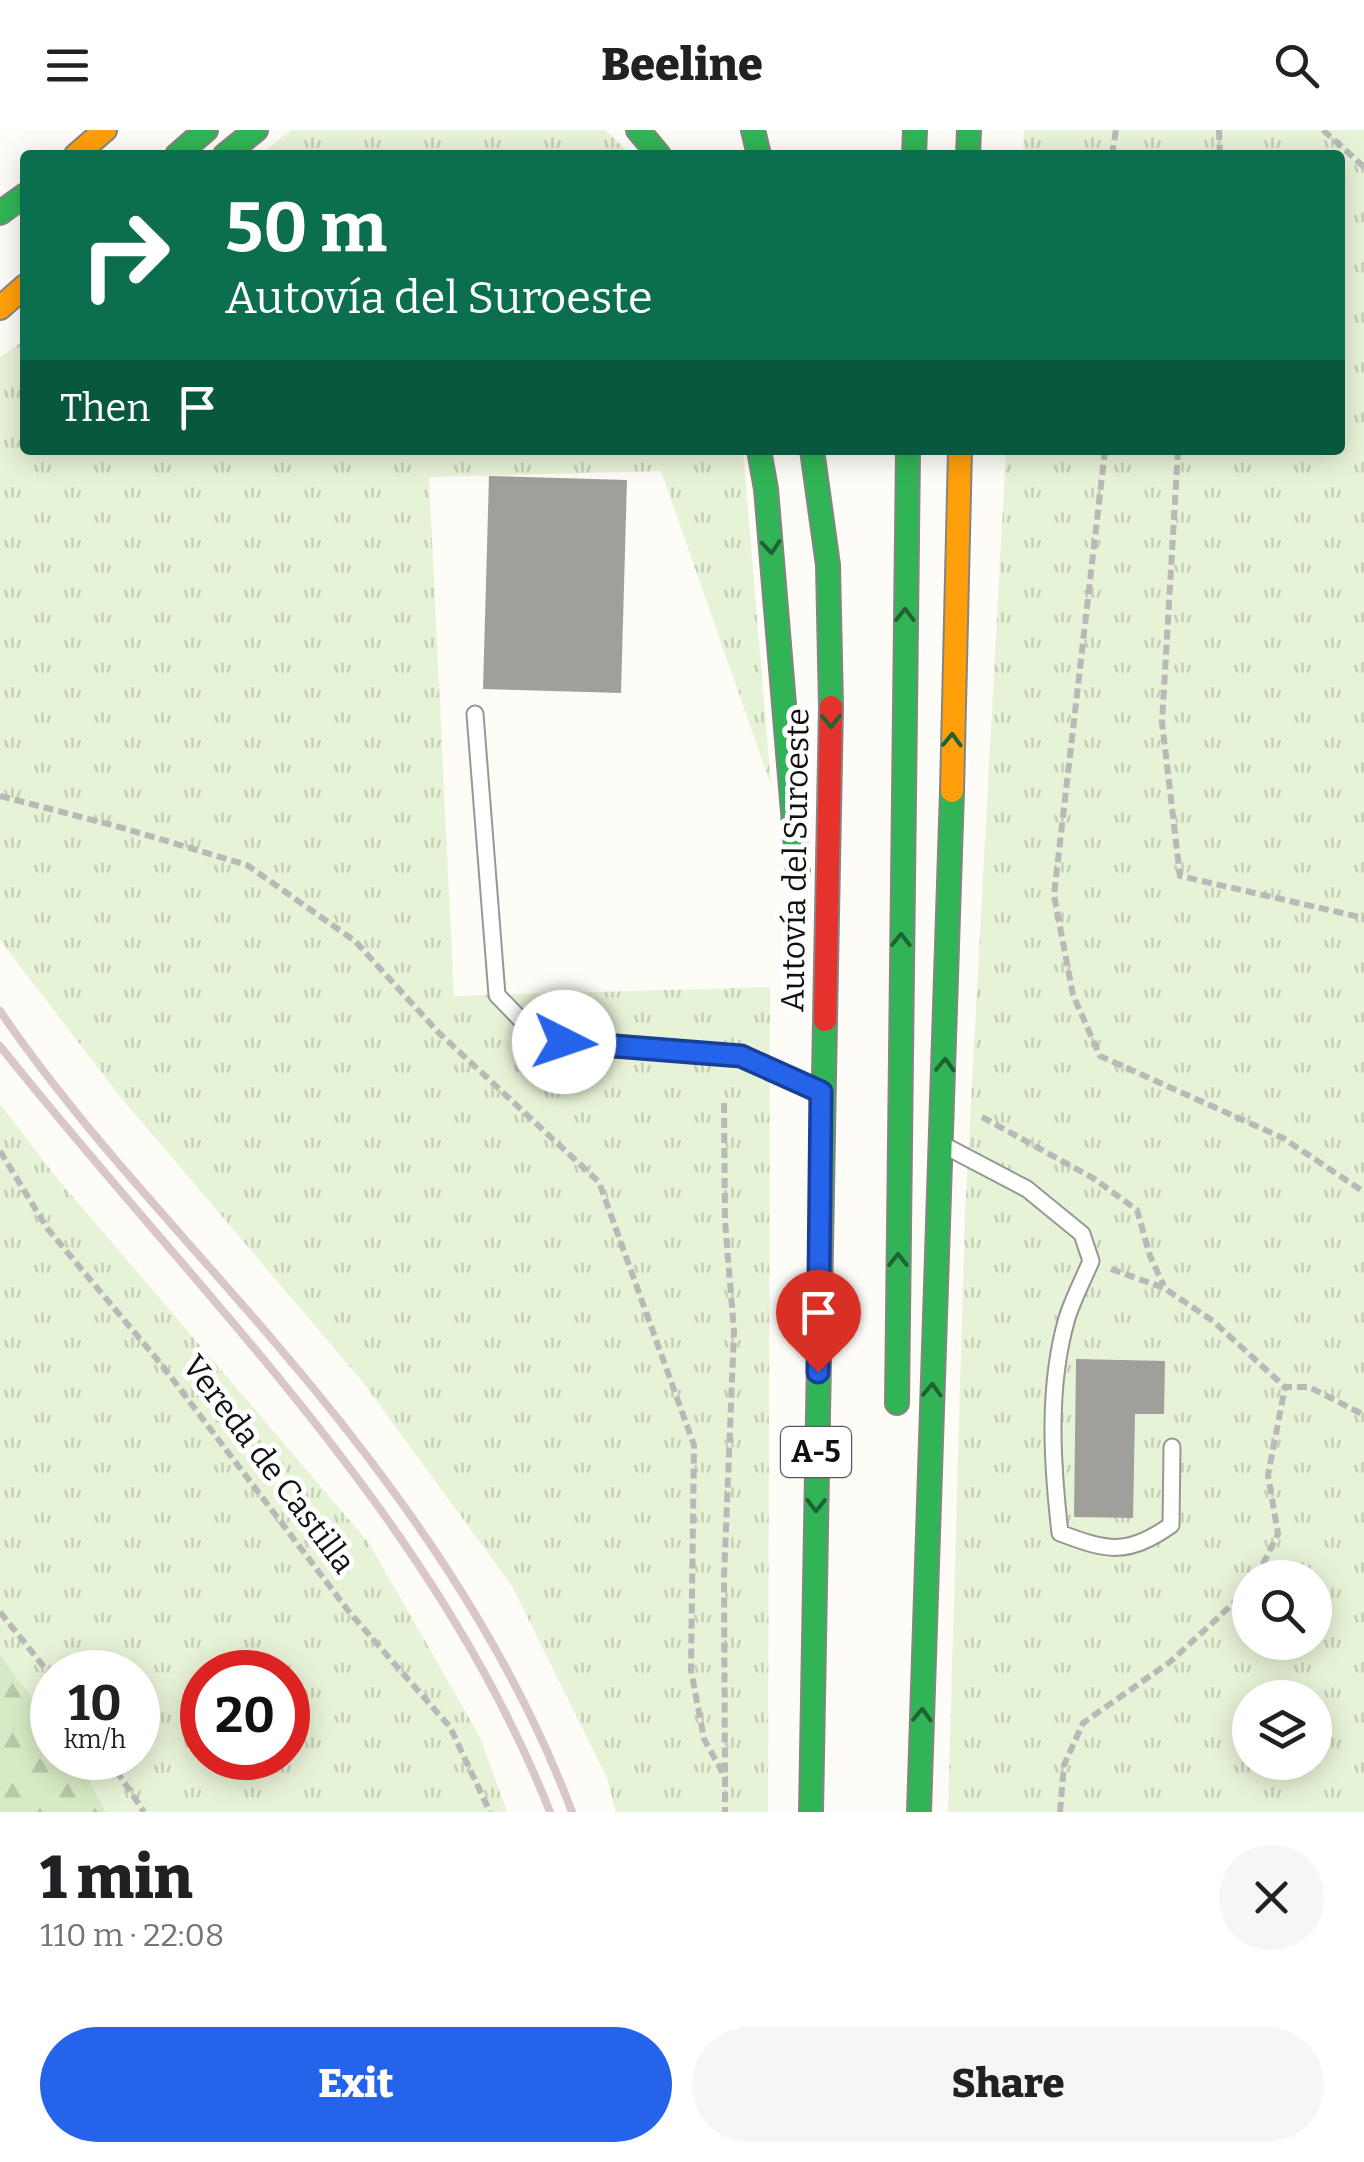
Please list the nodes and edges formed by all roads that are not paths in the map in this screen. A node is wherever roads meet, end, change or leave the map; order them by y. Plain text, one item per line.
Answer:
1 (106, 130) edge
2 (206, 130) edge
3 (256, 130) edge
4 (638, 130) edge
5 (82, 150) edge
6 (183, 150) edge
7 (230, 150) edge
8 (656, 150) edge
9 (20, 291) edge
10 (0, 309) edge
11 (760, 455) edge
12 (813, 455) edge
13 (908, 455) edge
14 (960, 455) edge
15 (474, 714) dead end
16 (800, 902) dead end
17 (803, 942) dead end
18 (821, 1092) junction
19 (942, 1144) junction
20 (897, 1421) dead end
21 (1172, 1447) dead end
22 (811, 1812) edge
23 (918, 1812) edge

1 - 5 highway
2 - 6 highway
3 - 7 highway
4 - 8 highway
9 - 10 highway
11 -> 16 highway
12 -> 18 highway, Autovía del Suroeste / A-5
20 -> 13 highway, A-5
19 -> 14 highway
15 - 18 lane
17 - 18 highway
18 -> 22 highway, Autovía del Suroeste / A-5
19 - 21 lane
23 -> 19 highway

